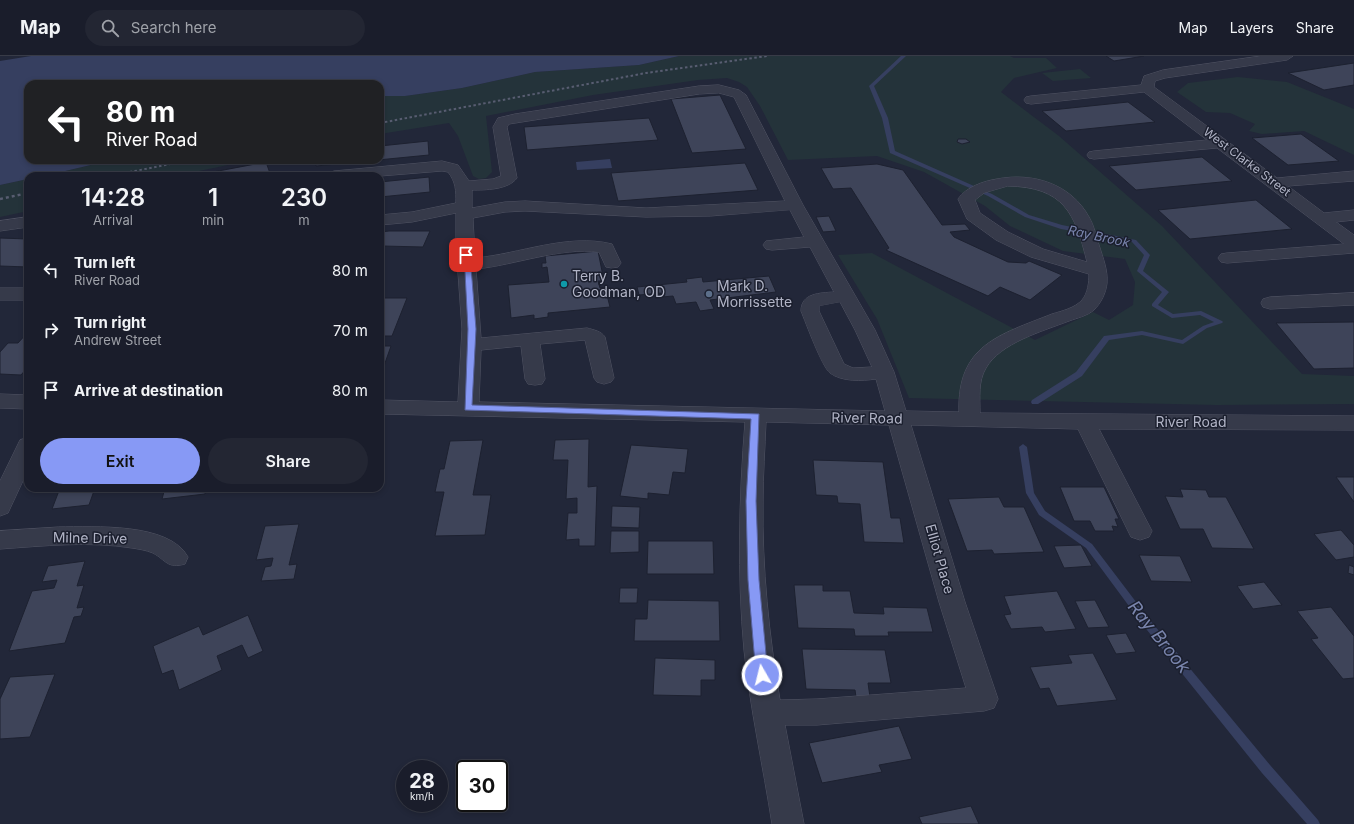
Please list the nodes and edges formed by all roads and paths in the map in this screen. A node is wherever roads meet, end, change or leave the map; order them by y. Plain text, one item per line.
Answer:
1 (1280, 56) edge
2 (1148, 83) junction
3 (1031, 100) dead end
4 (1220, 142) junction
5 (1094, 155) dead end
6 (377, 172) edge
7 (1354, 176) edge
8 (509, 178) junction
9 (1274, 183) junction
10 (464, 199) junction
11 (795, 205) junction
12 (509, 206) junction
13 (1354, 215) edge
14 (1321, 218) junction
15 (384, 220) edge
16 (24, 223) edge
17 (0, 226) edge
18 (814, 241) junction
19 (1354, 242) edge
20 (772, 245) dead end
21 (1354, 248) edge
22 (1227, 258) dead end
23 (612, 263) dead end
24 (468, 264) junction
25 (1098, 271) junction
26 (0, 294) edge
27 (24, 294) edge
28 (846, 296) junction
29 (1354, 299) edge
30 (1270, 303) dead end
31 (530, 340) junction
32 (472, 346) junction
33 (884, 372) junction
34 (604, 378) dead end
35 (535, 379) dead end
36 (0, 401) edge
37 (24, 402) edge
38 (384, 407) edge
39 (468, 408) junction
40 (756, 416) junction
41 (899, 419) junction
42 (970, 420) junction
43 (1085, 422) junction
44 (1354, 423) edge
45 (24, 453) edge
46 (2, 496) edge
47 (1140, 531) dead end
48 (0, 540) edge
49 (176, 557) dead end
50 (768, 713) junction
51 (788, 824) edge

1 - 2 street
2 - 3 street
2 - 4 street, West Clarke Street
4 - 5 street
4 - 9 street, West Clarke Street
6 - 10 street
7 - 9 street
8 - 10 street
8 - 11 street, Elliot Place
8 - 12 street
9 - 14 street, West Clarke Street
10 - 12 street
10 - 15 street
10 - 24 street
11 - 12 street
11 - 18 street, Elliot Place
13 - 14 street
14 - 19 street, West Clarke Street
16 - 17 street
18 - 20 street
18 - 28 street, Elliot Place
21 - 22 street
23 - 24 street
24 - 32 street
25 - 25 street
25 - 42 street
26 - 27 street
28 - 33 street, Elliot Place
28 - 33 street
29 - 30 street
31 - 32 street
31 - 34 street
31 - 35 street
32 - 39 street
33 - 41 street, Elliot Place
36 - 37 street
38 - 39 street, River Road
39 - 40 street, River Road
40 - 41 street, River Road
40 - 50 street
41 - 42 street, River Road
41 - 50 street, Elliot Place
42 - 43 street, River Road
43 - 44 street, River Road
43 - 47 street
45 - 46 street
48 - 49 street, Milne Drive
50 - 51 street

